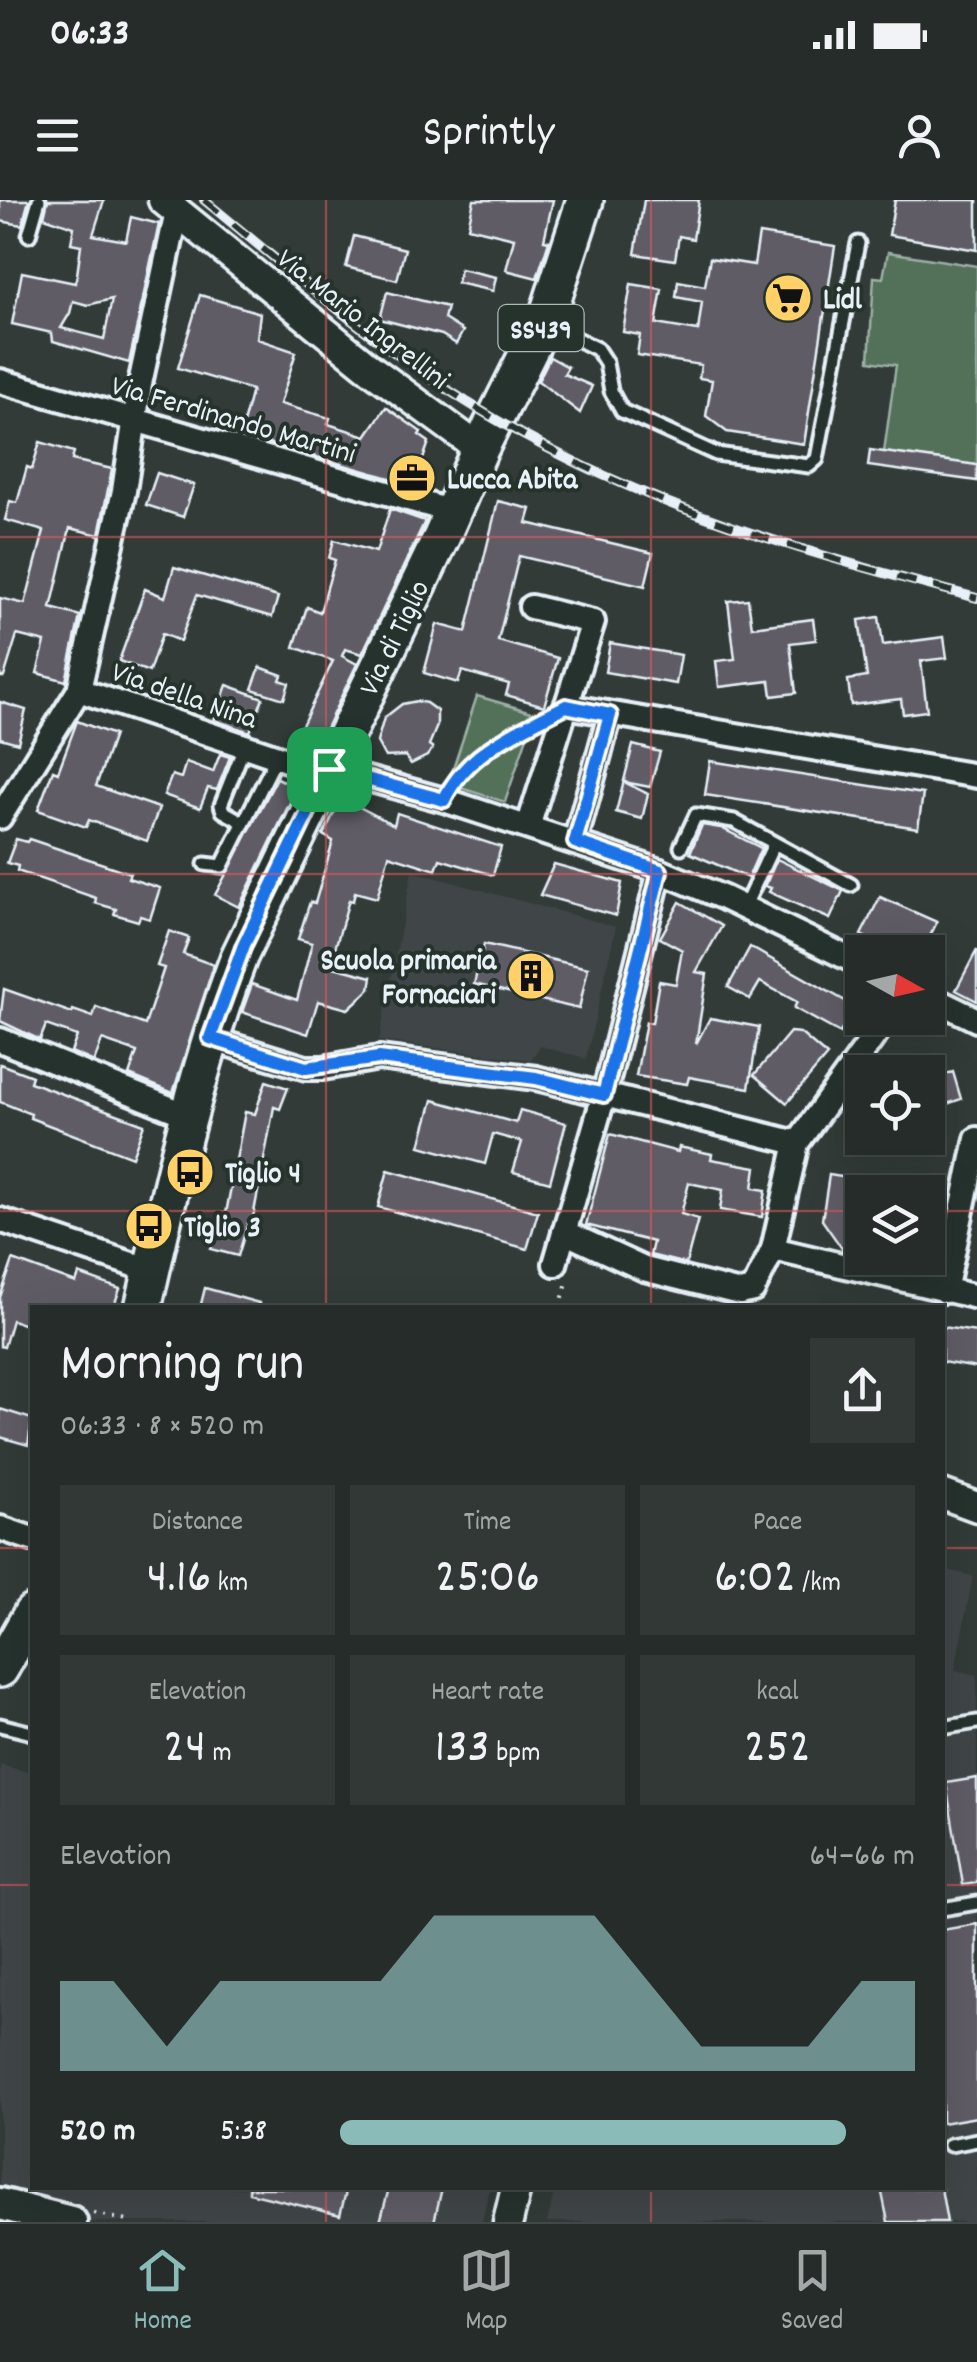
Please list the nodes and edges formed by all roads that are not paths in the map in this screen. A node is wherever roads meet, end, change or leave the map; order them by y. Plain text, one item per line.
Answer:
1 (39, 200) edge
2 (585, 200) edge
3 (170, 206) edge
4 (28, 235) dead end
5 (858, 242) dead end
6 (544, 322) junction
7 (0, 381) edge
8 (137, 422) junction
9 (480, 448) junction
10 (453, 512) junction
11 (531, 606) dead end
12 (79, 690) junction
13 (566, 706) junction
14 (610, 715) junction
15 (245, 746) junction
16 (277, 756) junction
17 (329, 769) junction
18 (977, 776) edge
19 (0, 817) edge
20 (244, 823) junction
21 (528, 827) junction
22 (575, 842) junction
23 (774, 844) junction
24 (681, 847) dead end
25 (205, 864) dead end
26 (660, 871) junction
27 (851, 885) dead end
28 (744, 908) junction
29 (845, 957) edge
30 (945, 1004) edge
31 (977, 1020) edge
32 (875, 1035) edge
33 (210, 1038) junction
34 (0, 1040) edge
35 (604, 1095) junction
36 (187, 1115) junction
37 (977, 1139) edge
38 (797, 1143) junction
39 (0, 1220) edge
40 (564, 1232) junction
41 (772, 1249) junction
42 (556, 1264) dead end
43 (152, 1271) junction
44 (945, 1291) junction
45 (977, 1298) edge
46 (145, 1305) edge
47 (945, 1495) edge
48 (977, 1507) edge
49 (0, 1528) edge
50 (30, 1537) edge
51 (30, 1617) edge
52 (0, 1669) edge
53 (977, 1722) edge
54 (0, 1725) edge
55 (945, 1727) edge
56 (30, 1732) edge
57 (977, 1903) edge
58 (945, 1908) edge
59 (977, 2140) edge
60 (950, 2145) dead end
61 (516, 2190) edge
62 (0, 2204) edge
63 (71, 2222) edge
64 (508, 2222) edge

1 - 4 lane
2 - 6 main road, Via di Tiglio / SS439
3 - 8 street
3 - 9 street, Via Mario Ingrellini
5 - 6 lane
6 - 9 main road, Via di Tiglio / SS439
7 - 8 street, Via Ferdinando Martini
8 - 10 street, Via Ferdinando Martini
8 - 12 street
9 - 10 main road, Via di Tiglio / SS439
10 - 17 main road, Via di Tiglio / SS439
11 - 13 street
12 - 15 street, Via della Nina
12 - 19 street
13 - 14 street
13 - 21 street
14 - 18 street
14 - 22 street
15 - 16 street, Via della Nina
15 - 20 lane
16 - 17 street, Via della Nina
16 - 20 lane
17 - 21 street, Via della Nina
17 - 33 main road, Via di Tiglio / SS439
20 - 25 lane
21 - 22 street, Via della Nina
22 - 26 street, Via della Nina
23 - 24 lane
23 - 27 lane
23 - 28 lane
26 - 28 street, Via della Nina
26 - 35 street
28 - 29 street, Via della Nina
30 - 31 street
32 - 38 street
33 - 35 street
33 - 36 main road, Via di Tiglio / SS439
34 - 36 street
35 - 38 street
35 - 40 street
36 - 43 main road, Via di Tiglio / SS439
37 - 44 street
38 - 41 street
39 - 43 street
40 - 41 street
40 - 42 street
41 - 44 street
43 - 46 main road, Via di Tiglio / SS439
44 - 45 street
47 - 48 street
49 - 50 street
51 - 52 main road
53 - 55 lane
54 - 56 lane
57 - 58 lane
59 - 60 lane
61 - 64 street
62 - 63 main road

